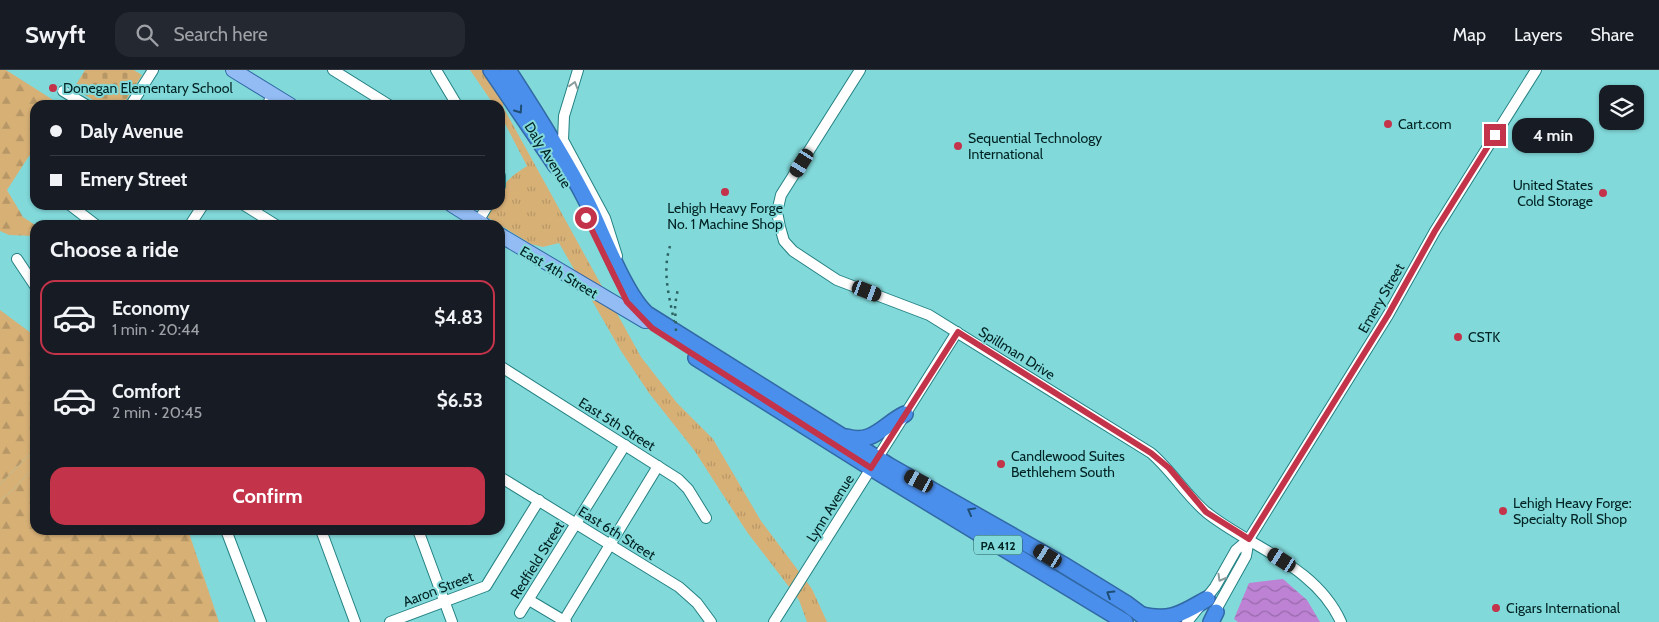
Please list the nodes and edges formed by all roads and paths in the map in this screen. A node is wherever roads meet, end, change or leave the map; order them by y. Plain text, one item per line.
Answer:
1 (153, 70) edge
2 (233, 70) edge
3 (333, 70) edge
4 (436, 70) edge
5 (578, 70) edge
6 (860, 70) edge
7 (1536, 70) edge
8 (497, 71) edge
9 (63, 91) dead end
10 (78, 100) edge
11 (134, 100) edge
12 (270, 100) edge
13 (381, 100) edge
14 (454, 100) edge
15 (76, 210) edge
16 (252, 210) edge
17 (459, 210) edge
18 (90, 220) edge
19 (268, 220) edge
20 (473, 220) edge
21 (505, 238) edge
22 (18, 260) dead end
23 (623, 276) junction
24 (30, 278) edge
25 (650, 321) junction
26 (958, 332) junction
27 (680, 341) junction
28 (505, 369) edge
29 (905, 414) junction
30 (836, 433) junction
31 (625, 445) junction
32 (874, 463) junction
33 (658, 466) junction
34 (505, 480) edge
35 (538, 500) junction
36 (706, 518) dead end
37 (576, 523) junction
38 (228, 535) edge
39 (323, 535) edge
40 (420, 535) edge
41 (1249, 539) junction
42 (610, 545) junction
43 (1207, 599) junction
44 (528, 600) junction
45 (444, 602) junction
46 (520, 613) dead end
47 (1146, 619) edge
48 (1212, 619) edge
49 (260, 622) edge
50 (355, 622) edge
51 (390, 622) edge
52 (452, 622) edge
53 (564, 622) edge
54 (711, 622) edge
55 (774, 622) edge
56 (1125, 622) edge
57 (1187, 622) edge
58 (1341, 622) edge

1 - 11 street
2 - 12 main road
3 - 13 street
4 - 14 street
23 -> 5 street
6 - 26 street, Spillman Drive
7 - 41 street, Emery Street
8 - 23 highway, Daly Avenue / PA 412
8 -> 25 highway, Daly Avenue / PA 412
9 - 10 street
15 - 18 street
16 - 19 street
17 - 20 main road
21 - 25 main road, East 4th Street
22 - 24 street
23 - 25 highway, Daly Avenue / PA 412
25 - 27 highway, East 4th Street / PA 412
25 - 27 highway, East 4th Street / PA 412
26 - 29 street, Lynn Avenue
26 - 41 street, Spillman Drive
27 - 30 highway, East 4th Street / PA 412
27 - 32 highway, East 4th Street / PA 412
28 - 31 street, East 5th Street
29 - 30 highway
29 - 32 street, Lynn Avenue
30 - 32 highway, East 4th Street / PA 412
31 - 33 street, East 5th Street
31 - 37 street, Redfield Street
47 -> 32 highway, East 4th Street / PA 412
32 - 55 street, Lynn Avenue
32 - 56 highway, East 4th Street / PA 412
33 - 36 street, East 5th Street
33 - 42 street
34 - 35 street, East 6th Street
35 - 37 street, East 6th Street
35 - 45 street, Aaron Street
37 - 42 street, East 6th Street
37 - 44 street, Redfield Street
38 - 49 street
39 - 50 street
40 - 45 street
41 -> 43 street, Emery Street
41 - 48 street, Emery Street
41 - 58 street, Spillman Drive
42 - 53 street
42 - 54 street, East 6th Street
43 - 47 highway
43 - 57 street, Emery Street
44 - 46 street, Redfield Street
44 - 53 street
45 - 51 street, Aaron Street
45 - 52 street

